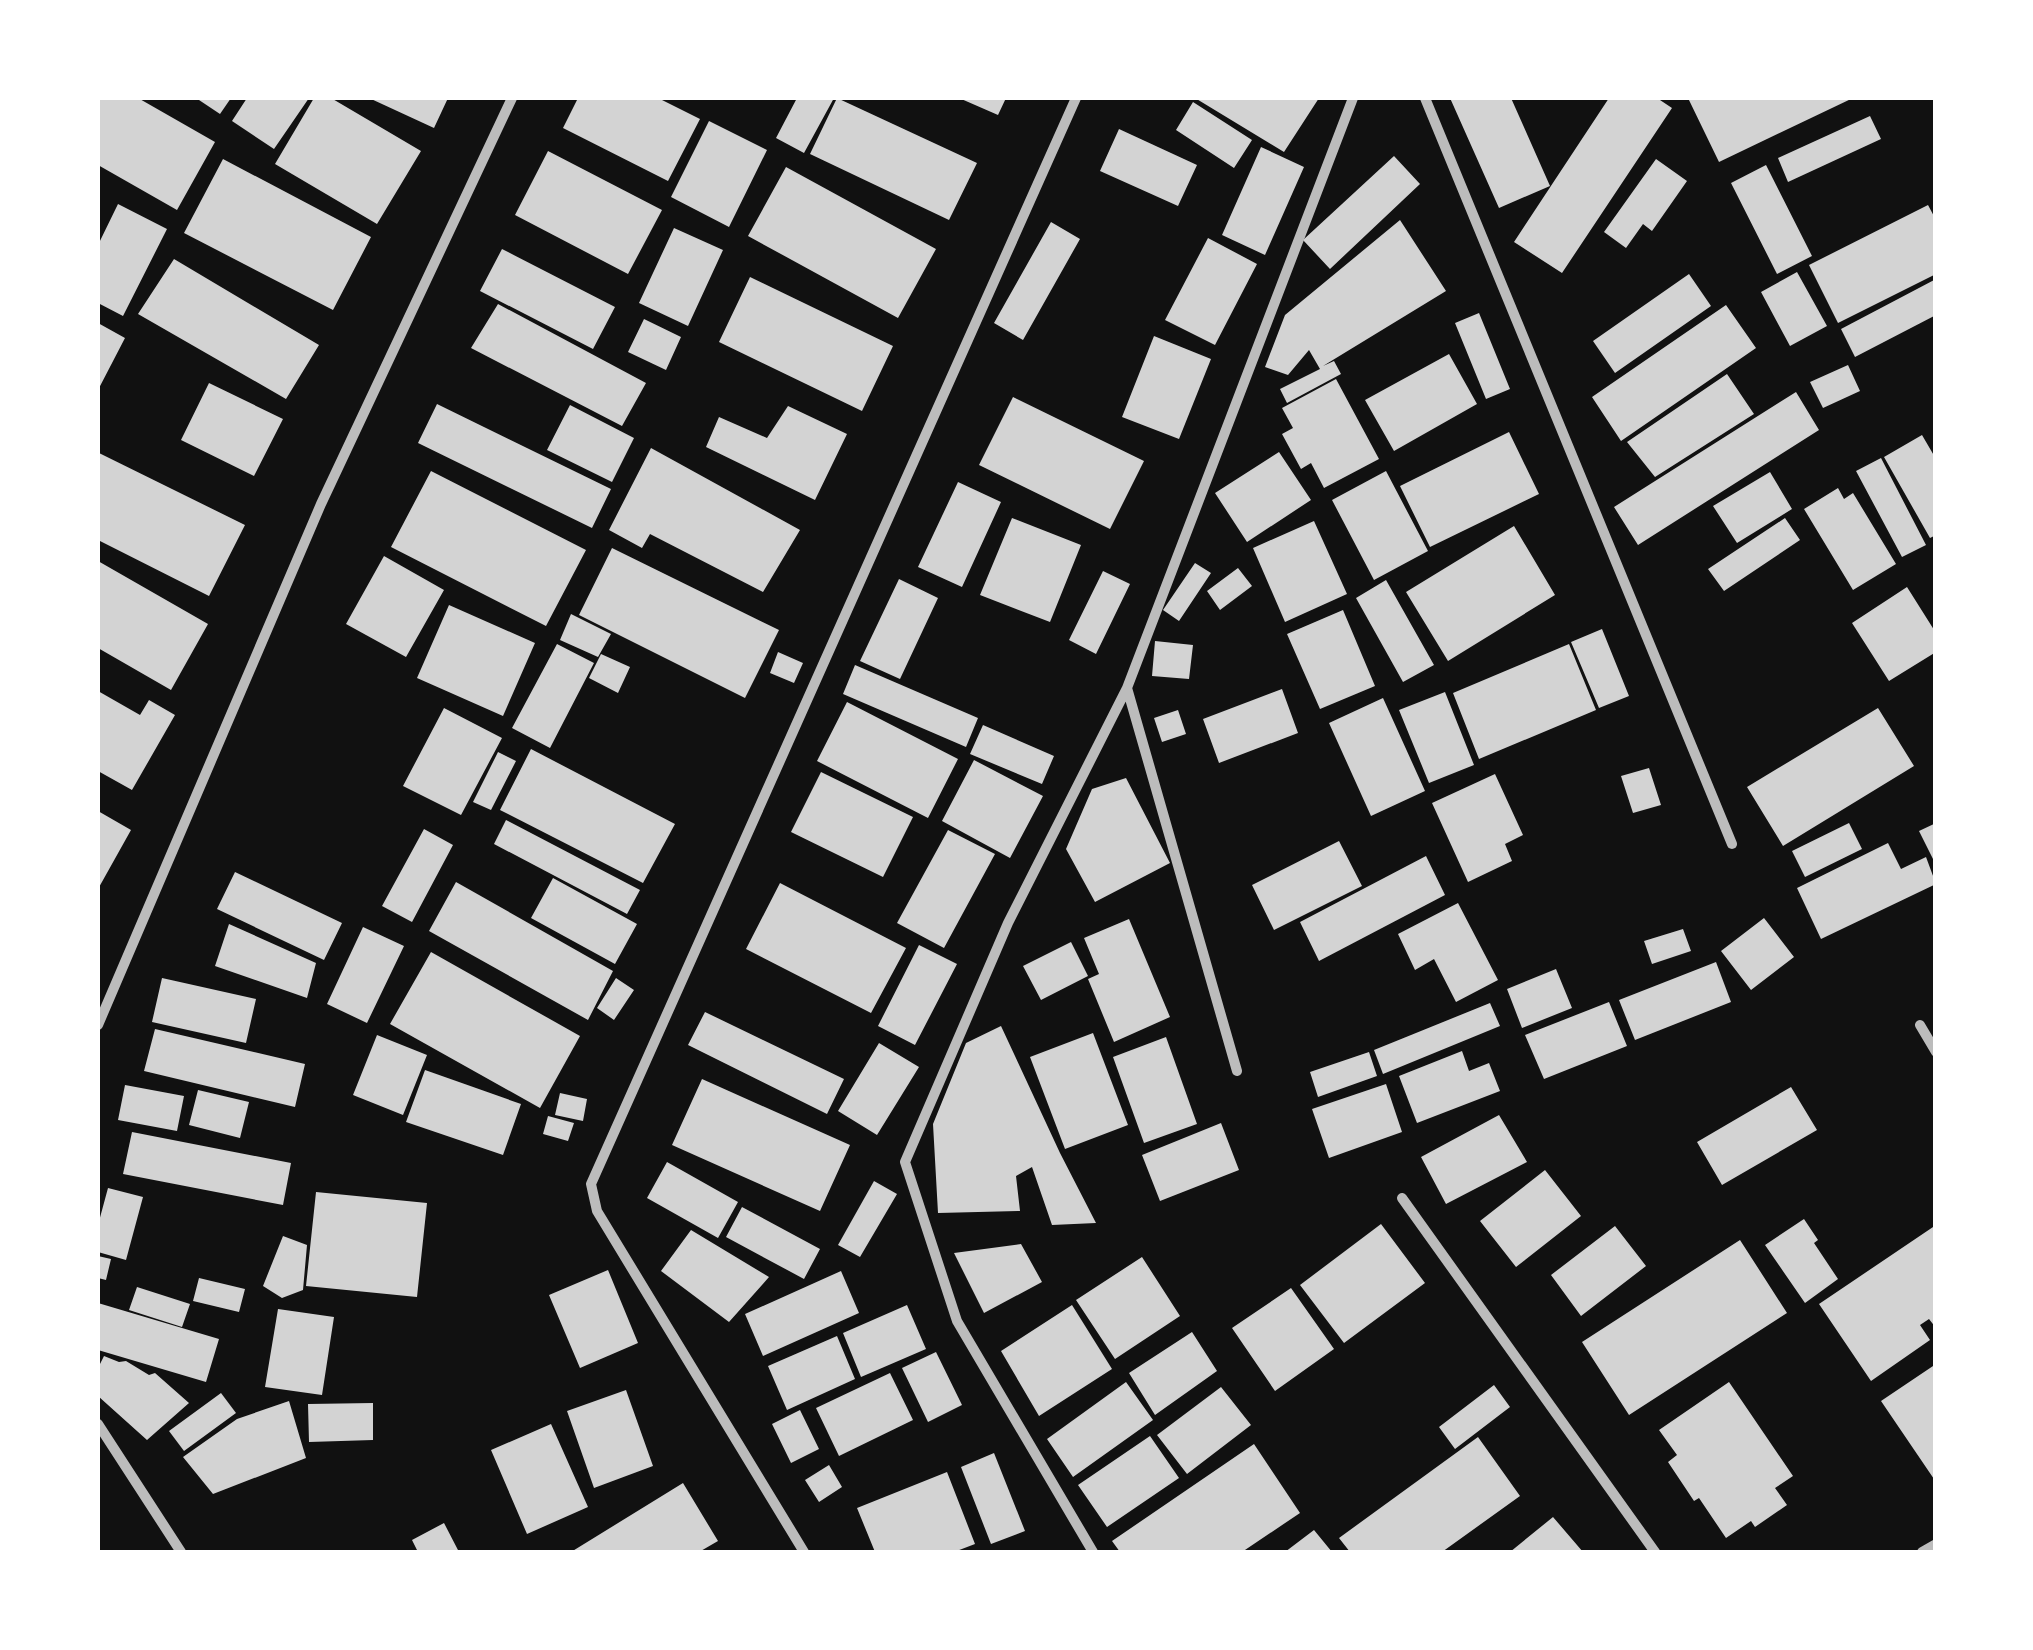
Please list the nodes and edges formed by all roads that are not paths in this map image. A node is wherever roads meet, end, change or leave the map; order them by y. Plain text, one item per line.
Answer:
1 (512, 98) edge
2 (1076, 98) edge
3 (1354, 98) edge
4 (1425, 98) edge
5 (1126, 688) junction
6 (1732, 844) dead end
7 (1920, 1024) dead end
8 (98, 1025) edge
9 (1936, 1052) edge
10 (1237, 1071) dead end
11 (1402, 1198) dead end
12 (98, 1424) edge
13 (1936, 1544) edge
14 (181, 1552) edge
15 (804, 1552) edge
16 (1094, 1552) edge
17 (1655, 1552) edge
18 (1922, 1552) edge

1 - 8 street
2 - 15 street
3 - 5 street
4 - 6 street
5 - 10 street
5 - 16 street
7 - 9 street
11 - 17 street
12 - 14 street
13 - 18 street

